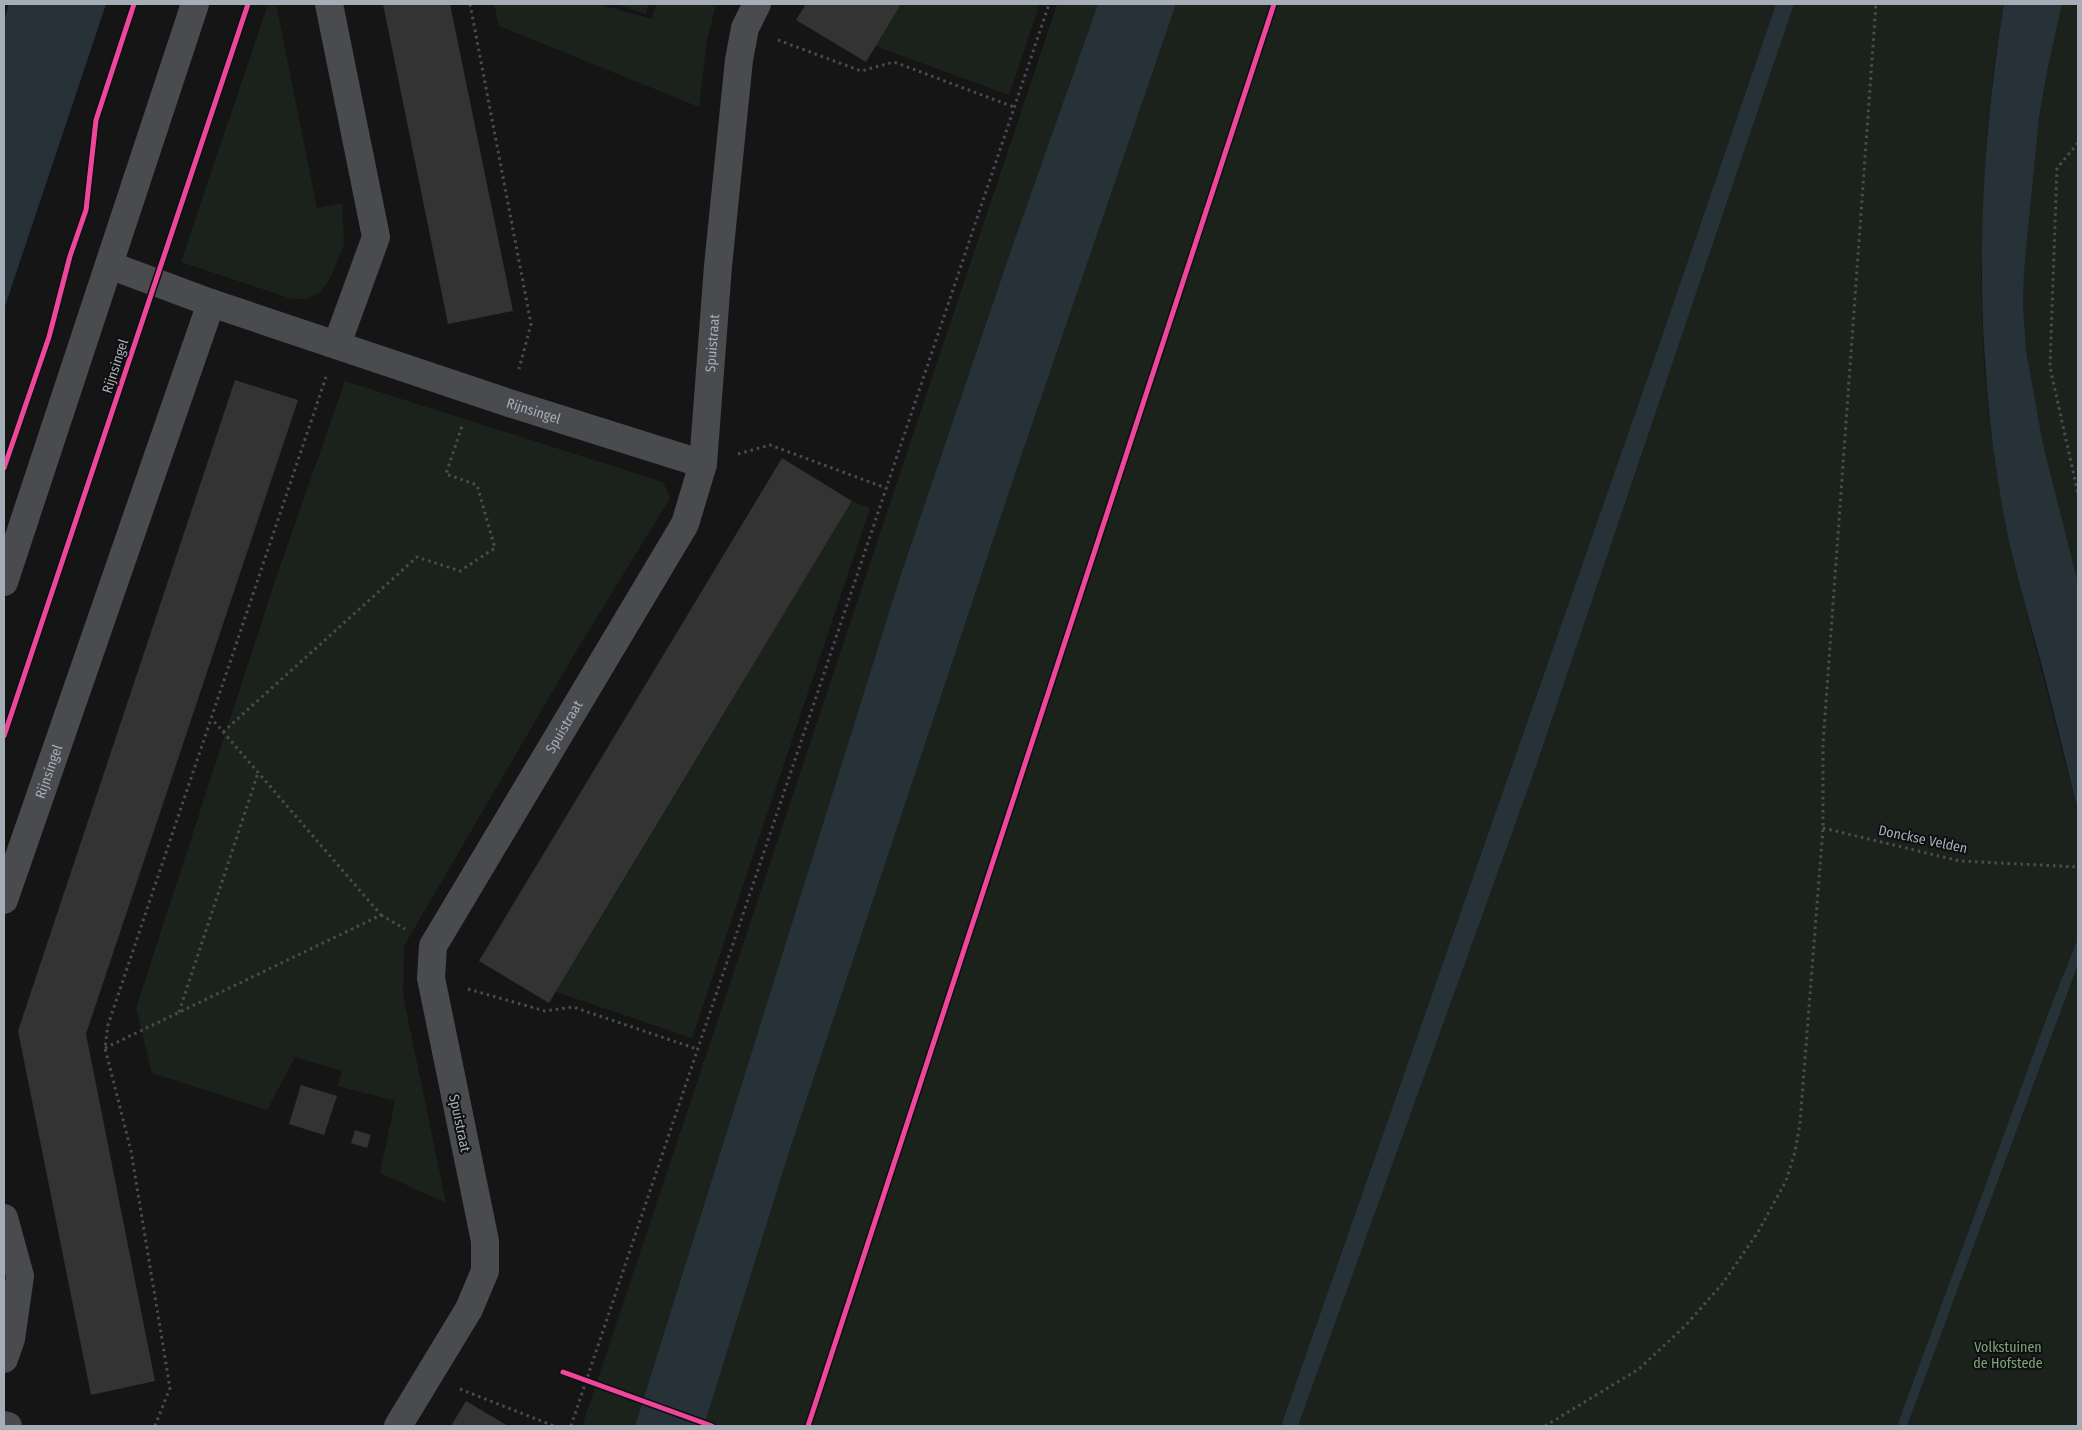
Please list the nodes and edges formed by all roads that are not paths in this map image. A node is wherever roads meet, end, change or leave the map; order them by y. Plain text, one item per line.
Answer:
1 (194, 4) edge
2 (329, 4) edge
3 (757, 4) edge
4 (109, 265) junction
5 (210, 303) junction
6 (337, 344) junction
7 (703, 464) junction
8 (4, 582) edge
9 (4, 900) edge
10 (4, 1218) edge
11 (4, 1359) edge
12 (4, 1425) edge
13 (8, 1426) edge
14 (398, 1426) edge

1 - 4 street
2 - 6 street
3 - 7 street, Spuistraat
4 - 5 street, Rijnsingel
4 - 8 street
5 - 6 street, Rijnsingel
5 - 9 street, Rijnsingel
6 - 7 street, Rijnsingel
7 - 14 street, Spuistraat
10 - 11 street
12 - 13 street

